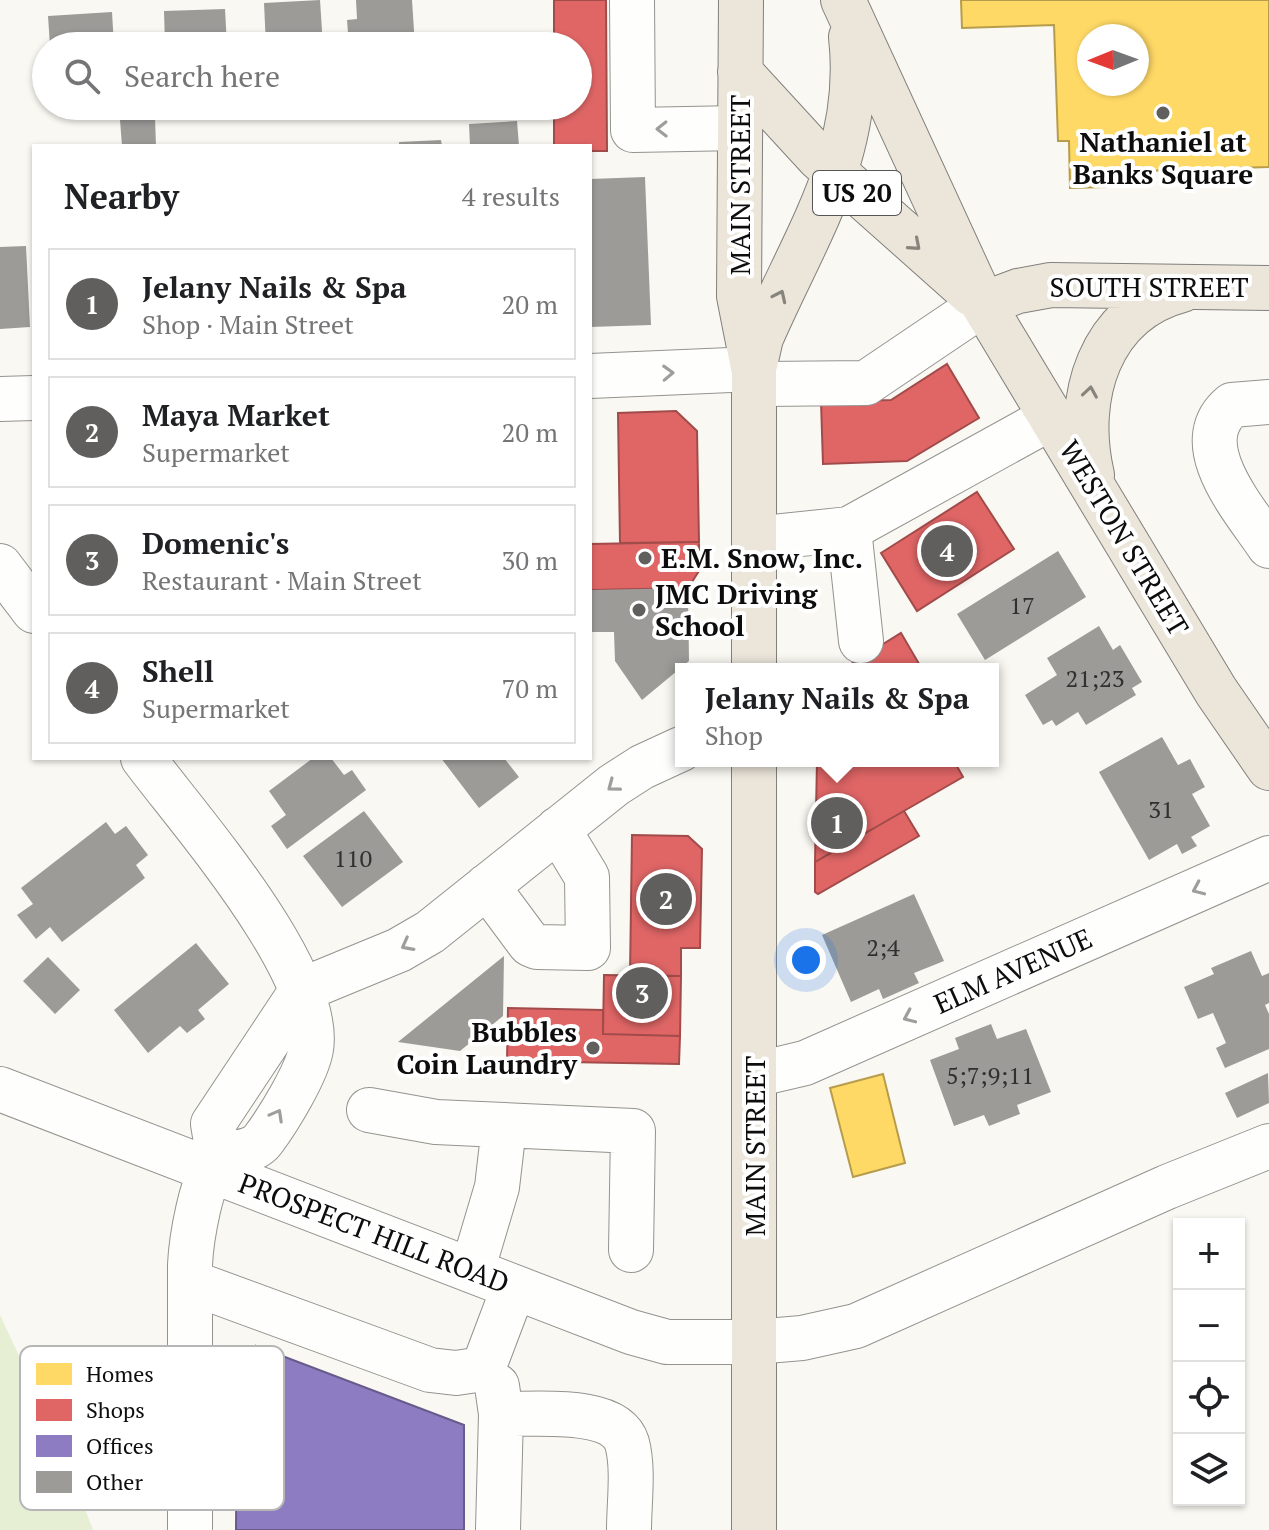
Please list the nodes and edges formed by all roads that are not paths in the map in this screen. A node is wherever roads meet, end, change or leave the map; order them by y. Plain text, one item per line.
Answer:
1 (632, 0) edge
2 (741, 0) edge
3 (843, 0) edge
4 (740, 72) junction
5 (850, 127) junction
6 (740, 128) junction
7 (793, 132) junction
8 (911, 151) junction
9 (836, 174) junction
10 (740, 188) junction
11 (1199, 287) junction
12 (1269, 288) edge
13 (983, 304) junction
14 (592, 376) edge
15 (754, 377) junction
16 (32, 398) edge
17 (0, 399) edge
18 (1269, 402) edge
19 (1052, 417) junction
20 (1099, 497) junction
21 (849, 529) junction
22 (754, 539) junction
23 (1269, 546) edge
24 (0, 566) edge
25 (32, 608) edge
26 (861, 641) dead end
27 (754, 663) edge
28 (675, 752) edge
29 (144, 760) edge
30 (754, 767) edge
31 (1269, 768) edge
32 (558, 829) junction
33 (1269, 858) edge
34 (487, 886) junction
35 (302, 990) junction
36 (754, 1075) junction
37 (0, 1089) edge
38 (369, 1110) dead end
39 (504, 1127) junction
40 (1269, 1146) edge
41 (216, 1165) junction
42 (631, 1250) dead end
43 (472, 1271) junction
44 (190, 1282) junction
45 (514, 1287) junction
46 (755, 1342) junction
47 (190, 1346) edge
48 (483, 1369) junction
49 (501, 1414) junction
50 (190, 1510) edge
51 (190, 1528) dead end
52 (498, 1530) edge
53 (629, 1530) edge
54 (754, 1530) edge

6 -> 1 street
2 - 4 main road, MAIN STREET
3 - 5 main road, MAIN STREET
3 - 8 main road, WESTON STREET / US 20
4 - 6 main road, MAIN STREET
4 - 7 main road, WESTON STREET / US 20
5 - 7 main road
5 - 8 main road
5 - 9 main road, MAIN STREET
6 - 10 main road, MAIN STREET
7 - 9 main road, WESTON STREET / US 20
7 - 10 main road
8 - 13 main road, WESTON STREET / US 20
9 -> 13 main road, WESTON STREET / US 20
15 -> 9 main road, MAIN STREET
10 - 15 main road, MAIN STREET
11 - 12 main road, SOUTH STREET
11 - 13 main road, SOUTH STREET
20 -> 11 main road
13 - 15 street
13 - 19 main road, WESTON STREET / US 20
14 -> 15 street
15 - 22 main road, MAIN STREET
16 - 17 street
18 - 23 street
19 - 20 main road, WESTON STREET / US 20
19 - 21 street
20 - 31 main road, WESTON STREET / US 20
21 - 22 street
21 - 26 street
22 - 27 main road, MAIN STREET
24 - 25 street
28 -> 32 street
29 - 35 street
30 - 36 main road, MAIN STREET
32 - 34 street
32 - 34 street
33 -> 36 street, ELM AVENUE
34 -> 35 street
35 - 41 street
36 - 46 main road, MAIN STREET
37 - 41 street, PROSPECT HILL ROAD
38 - 39 street
39 - 42 street
39 - 43 street
40 - 46 street, PROSPECT HILL ROAD
41 - 43 street, PROSPECT HILL ROAD
41 - 44 street
43 - 45 street, PROSPECT HILL ROAD
44 - 47 street
44 - 48 street
45 - 46 street, PROSPECT HILL ROAD
45 - 48 street
46 - 54 main road, MAIN STREET
48 - 49 street
49 - 52 street
49 - 53 street
50 - 51 street

